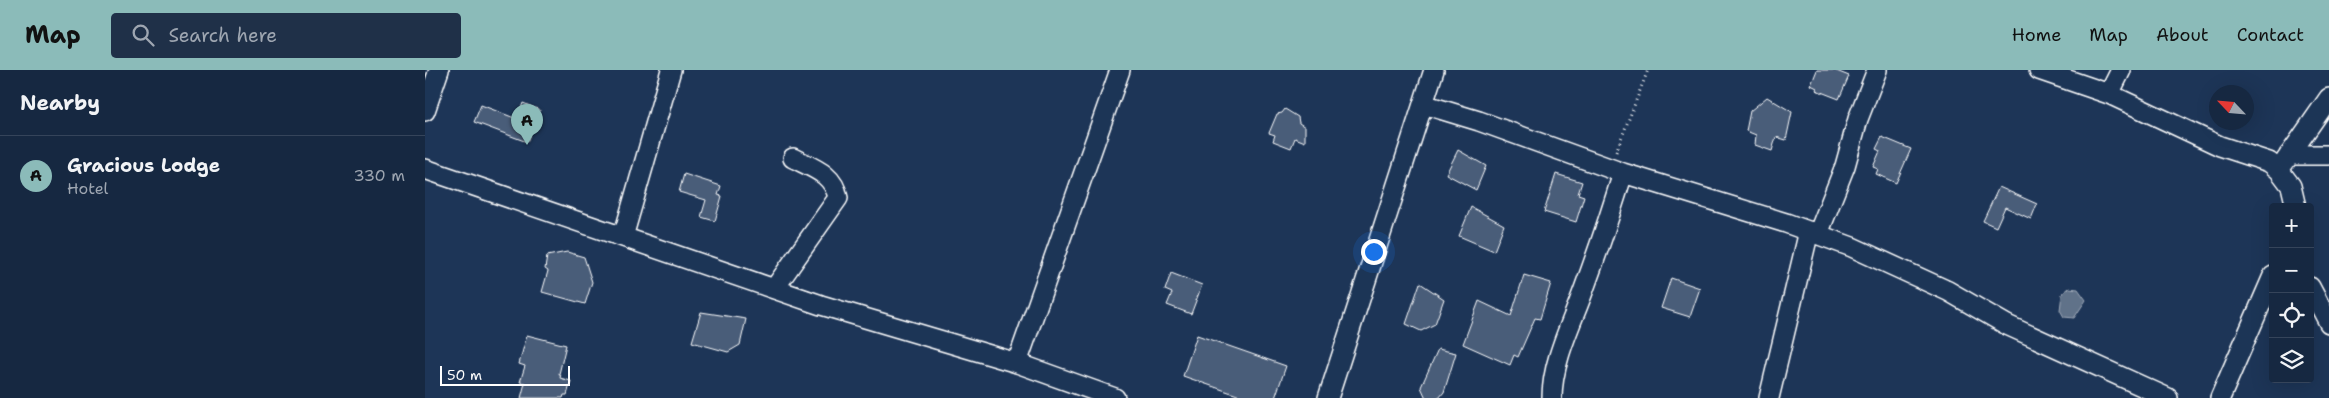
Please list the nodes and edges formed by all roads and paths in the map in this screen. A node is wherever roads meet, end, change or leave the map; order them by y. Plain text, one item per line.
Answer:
1 (439, 70) edge
2 (671, 70) edge
3 (1120, 70) edge
4 (1434, 70) edge
5 (1648, 70) edge
6 (1877, 70) edge
7 (2039, 70) edge
8 (2121, 70) edge
9 (2109, 94) junction
10 (2329, 98) edge
11 (1423, 104) junction
12 (425, 110) edge
13 (2329, 155) edge
14 (793, 158) dead end
15 (2284, 162) junction
16 (425, 168) edge
17 (1616, 171) junction
18 (2295, 203) edge
19 (1813, 232) junction
20 (623, 237) junction
21 (2269, 285) edge
22 (774, 289) junction
23 (2313, 293) edge
24 (2329, 323) edge
25 (1017, 363) junction
26 (1115, 398) edge
27 (1328, 398) edge
28 (1552, 398) edge
29 (1769, 398) edge
30 (2168, 398) edge
31 (2221, 398) edge

1 - 12 street
2 - 20 street
3 - 25 street
4 - 11 street
5 - 17 path
6 - 19 street
7 - 9 street
8 - 9 street
9 - 15 street
10 - 15 street
11 - 17 street
11 - 27 street
13 - 15 street
14 - 22 street
15 - 18 street
16 - 20 street
17 - 19 street
17 - 28 street
19 - 29 street
19 - 30 street
20 - 22 street
21 - 31 street
22 - 25 street
23 - 24 street
25 - 26 street

